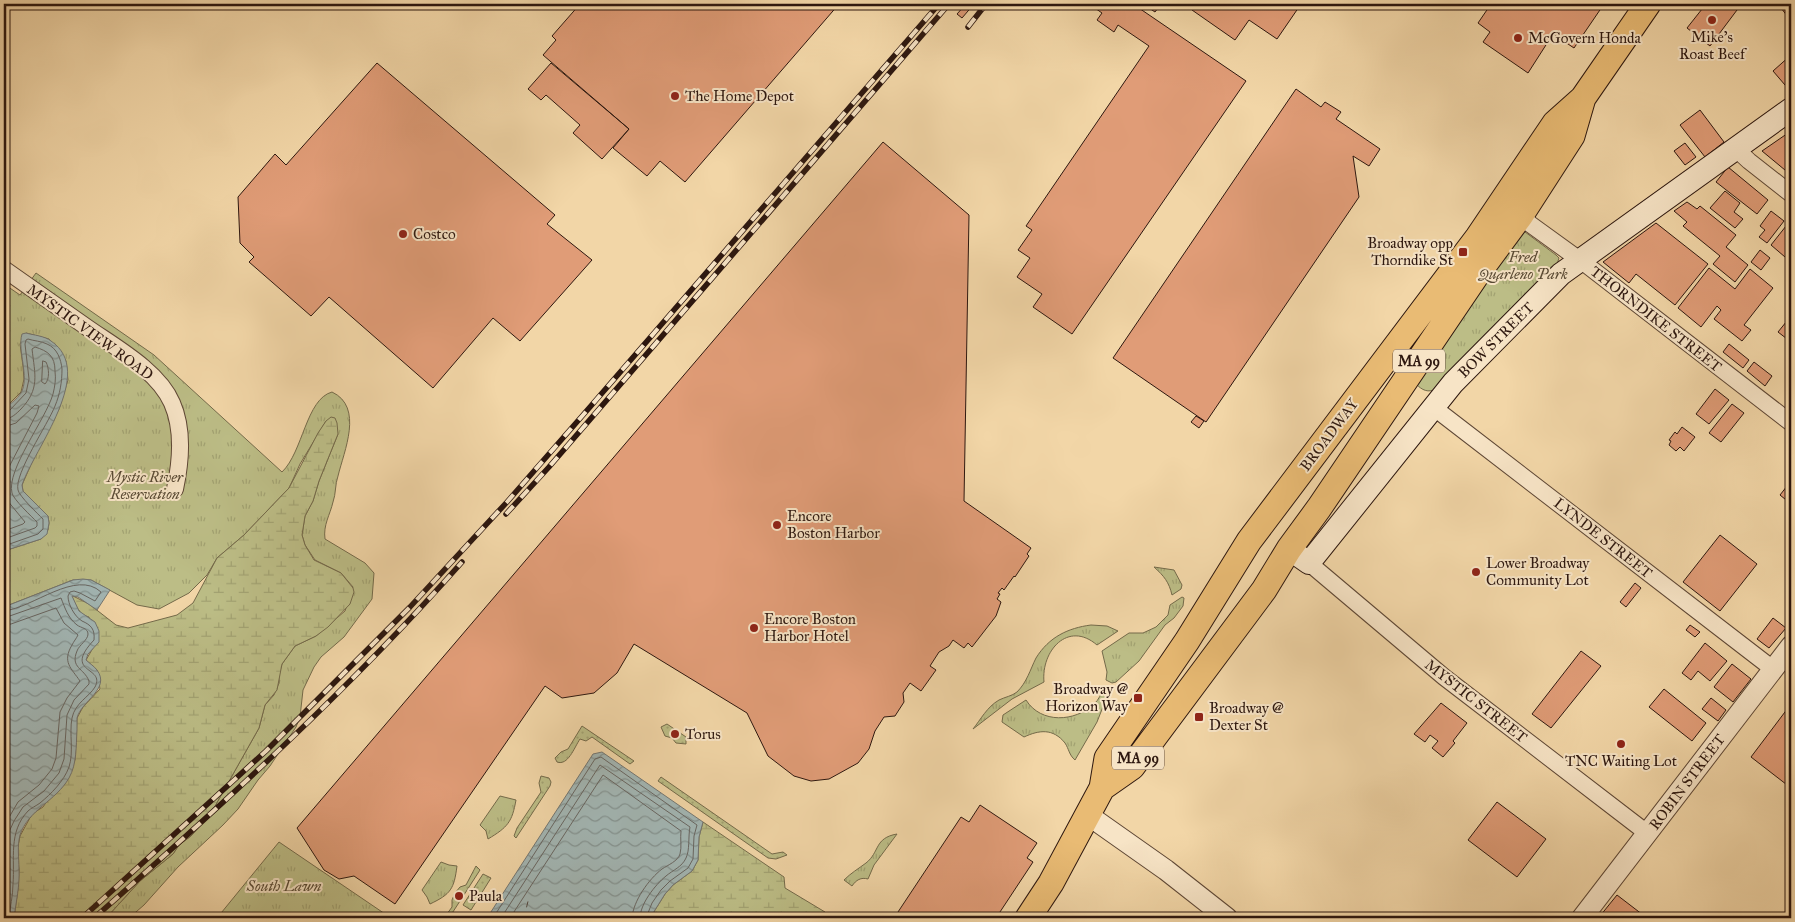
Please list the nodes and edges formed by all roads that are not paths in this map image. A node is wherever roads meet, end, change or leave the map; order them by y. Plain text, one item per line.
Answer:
1 (1648, 4) edge
2 (1583, 98) junction
3 (1791, 109) edge
4 (1736, 149) junction
5 (1791, 194) edge
6 (1521, 214) junction
7 (1580, 260) junction
8 (4, 269) edge
9 (1433, 407) junction
10 (1791, 423) edge
11 (175, 489) dead end
12 (1299, 556) junction
13 (1791, 646) edge
14 (1773, 669) junction
15 (1102, 788) junction
16 (1088, 815) junction
17 (1648, 833) junction
18 (1028, 918) edge
19 (1227, 918) edge
20 (1583, 918) edge

1 - 2 main road, BROADWAY / MA 99
2 - 6 main road, BROADWAY / MA 99
2 - 15 main road, BROADWAY / MA 99
3 - 4 main road, BOW STREET
4 - 5 street
4 - 7 main road, BOW STREET
6 - 7 street, THORNDIKE STREET
6 - 12 main road, BROADWAY / MA 99
7 - 9 main road, BOW STREET
7 - 10 street, THORNDIKE STREET
8 - 11 street, MYSTIC VIEW ROAD
9 - 12 main road, BOW STREET
9 - 14 street, LYNDE STREET
12 - 15 main road, BROADWAY / MA 99
12 - 17 street, MYSTIC STREET
13 - 14 street, ROBIN STREET
14 - 17 street, ROBIN STREET
15 - 16 main road, BROADWAY / MA 99
16 - 18 main road, MA 99
16 - 19 street
17 - 20 street, ROBIN STREET

